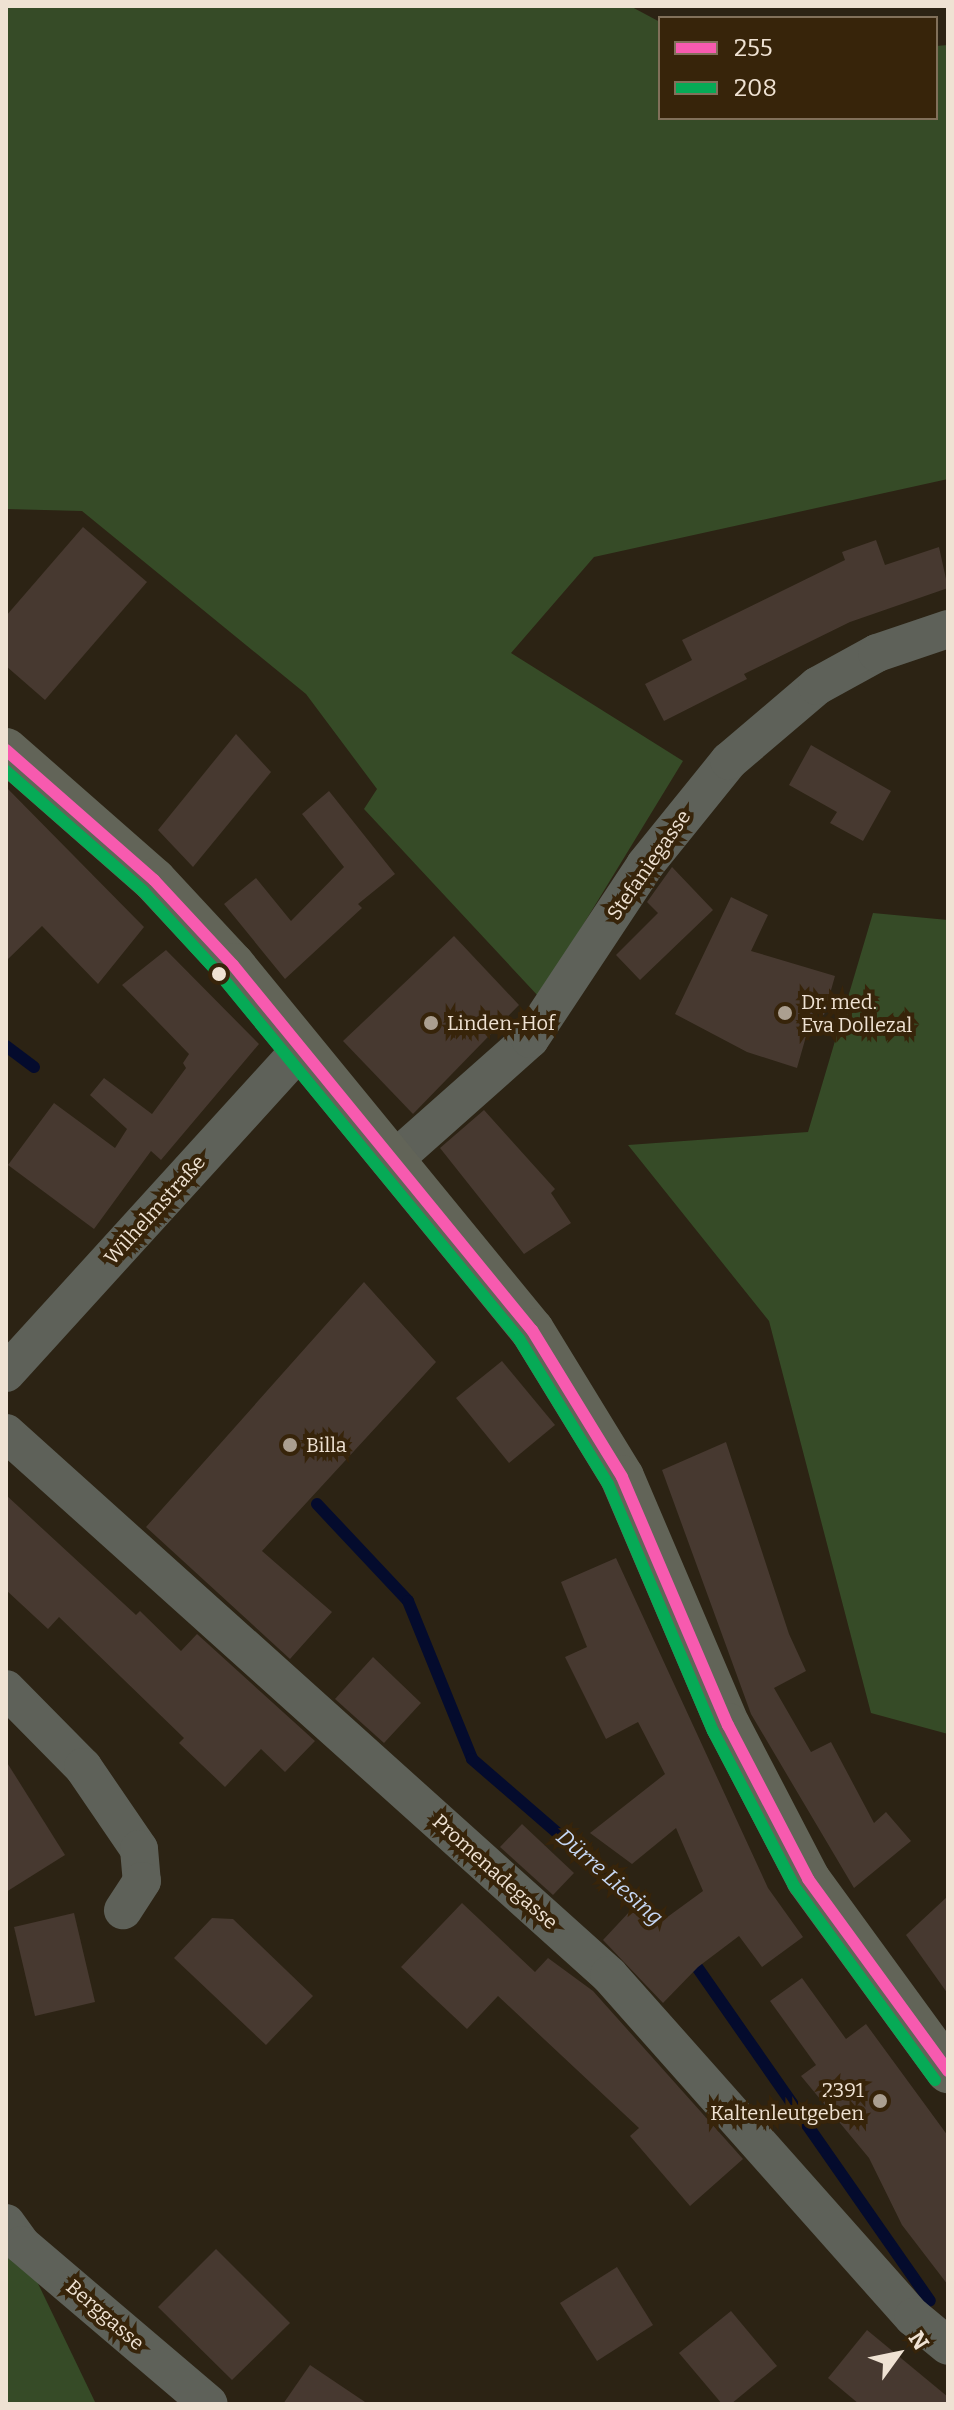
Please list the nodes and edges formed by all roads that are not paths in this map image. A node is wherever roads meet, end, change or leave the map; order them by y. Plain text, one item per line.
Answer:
1 (948, 629) edge
2 (6, 750) edge
3 (303, 1047) junction
4 (396, 1158) junction
5 (6, 1373) edge
6 (6, 1433) edge
7 (6, 1689) edge
8 (123, 1910) dead end
9 (948, 2071) edge
10 (6, 2223) edge
11 (948, 2346) edge
12 (209, 2404) edge

1 - 4 street, Stefaniegasse
2 - 3 main road
3 - 4 main road
3 - 5 street, Wilhelmstraße
4 - 9 main road
6 - 11 street, Promenadegasse
7 - 8 street
10 - 12 street, Berggasse

